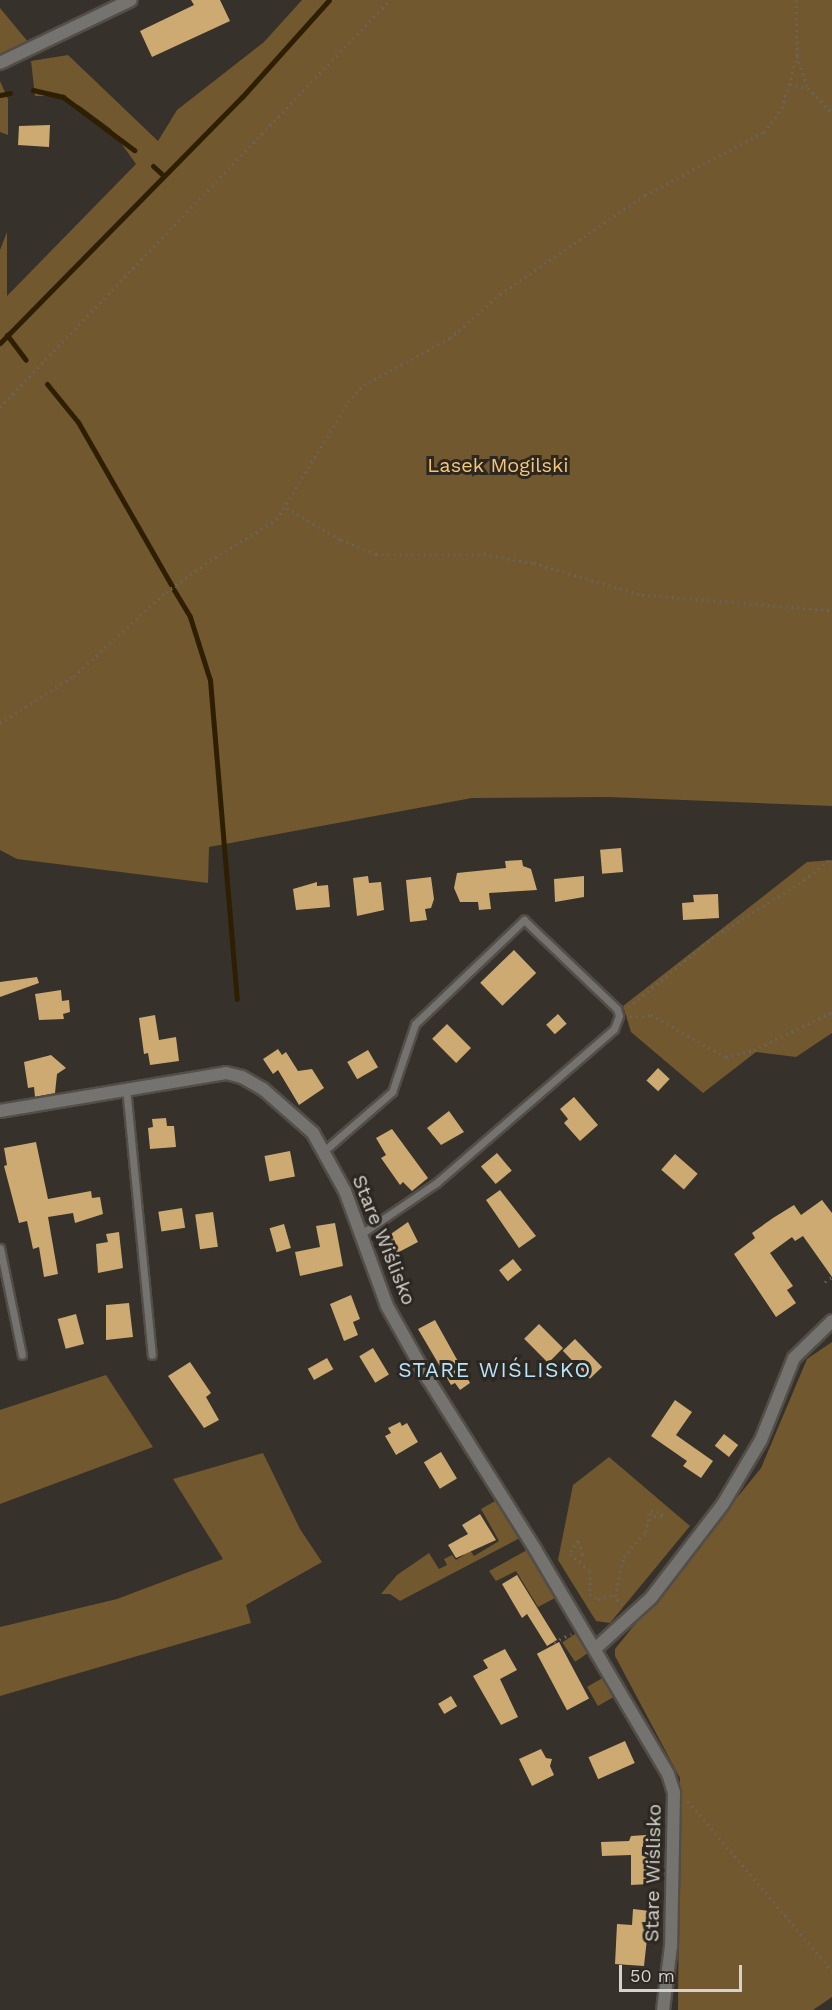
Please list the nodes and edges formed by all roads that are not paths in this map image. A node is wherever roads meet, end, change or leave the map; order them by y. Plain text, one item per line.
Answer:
1 (131, 0) edge
2 (0, 63) edge
3 (126, 1087) junction
4 (0, 1111) edge
5 (325, 1150) junction
6 (361, 1234) junction
7 (0, 1248) edge
8 (832, 1321) edge
9 (22, 1355) dead end
10 (152, 1355) dead end
11 (596, 1648) junction
12 (663, 2010) edge

1 - 2 street
3 - 4 street, Stare Wiślisko
3 - 5 street, Stare Wiślisko
3 - 10 lane
5 - 6 street, Stare Wiślisko
5 - 6 lane
6 - 11 street, Stare Wiślisko
7 - 9 lane
8 - 11 street
11 - 12 street, Stare Wiślisko

